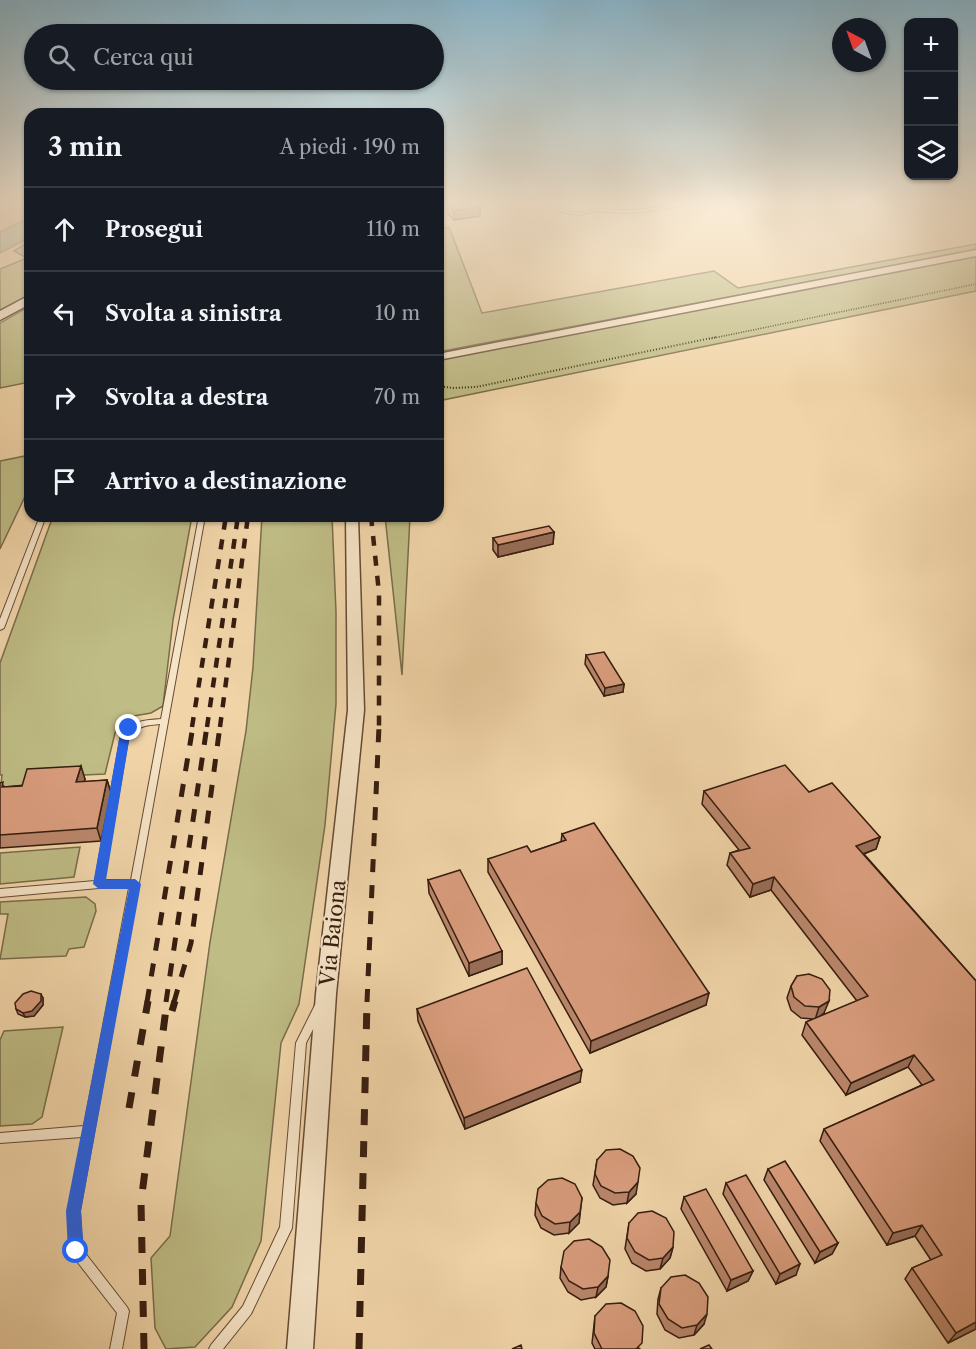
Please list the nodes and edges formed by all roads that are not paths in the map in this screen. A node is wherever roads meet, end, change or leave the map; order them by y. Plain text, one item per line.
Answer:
1 (914, 265) edge
2 (24, 302) edge
3 (0, 316) edge
4 (444, 356) edge
5 (41, 522) edge
6 (201, 522) edge
7 (352, 522) edge
8 (0, 628) edge
9 (164, 720) junction
10 (99, 884) junction
11 (135, 884) junction
12 (0, 893) edge
13 (326, 994) junction
14 (89, 1131) junction
15 (0, 1138) edge
16 (116, 1349) edge
17 (214, 1349) edge
18 (300, 1349) edge

1 - 4 street
2 - 3 main road
5 - 8 lane
6 - 9 lane
7 - 13 street, Via Baiona
9 - 10 lane
9 - 11 lane
10 - 11 lane
10 - 12 lane
11 - 14 lane
13 - 17 lane
13 - 18 street, Via Baiona
14 - 15 lane
14 - 16 lane

